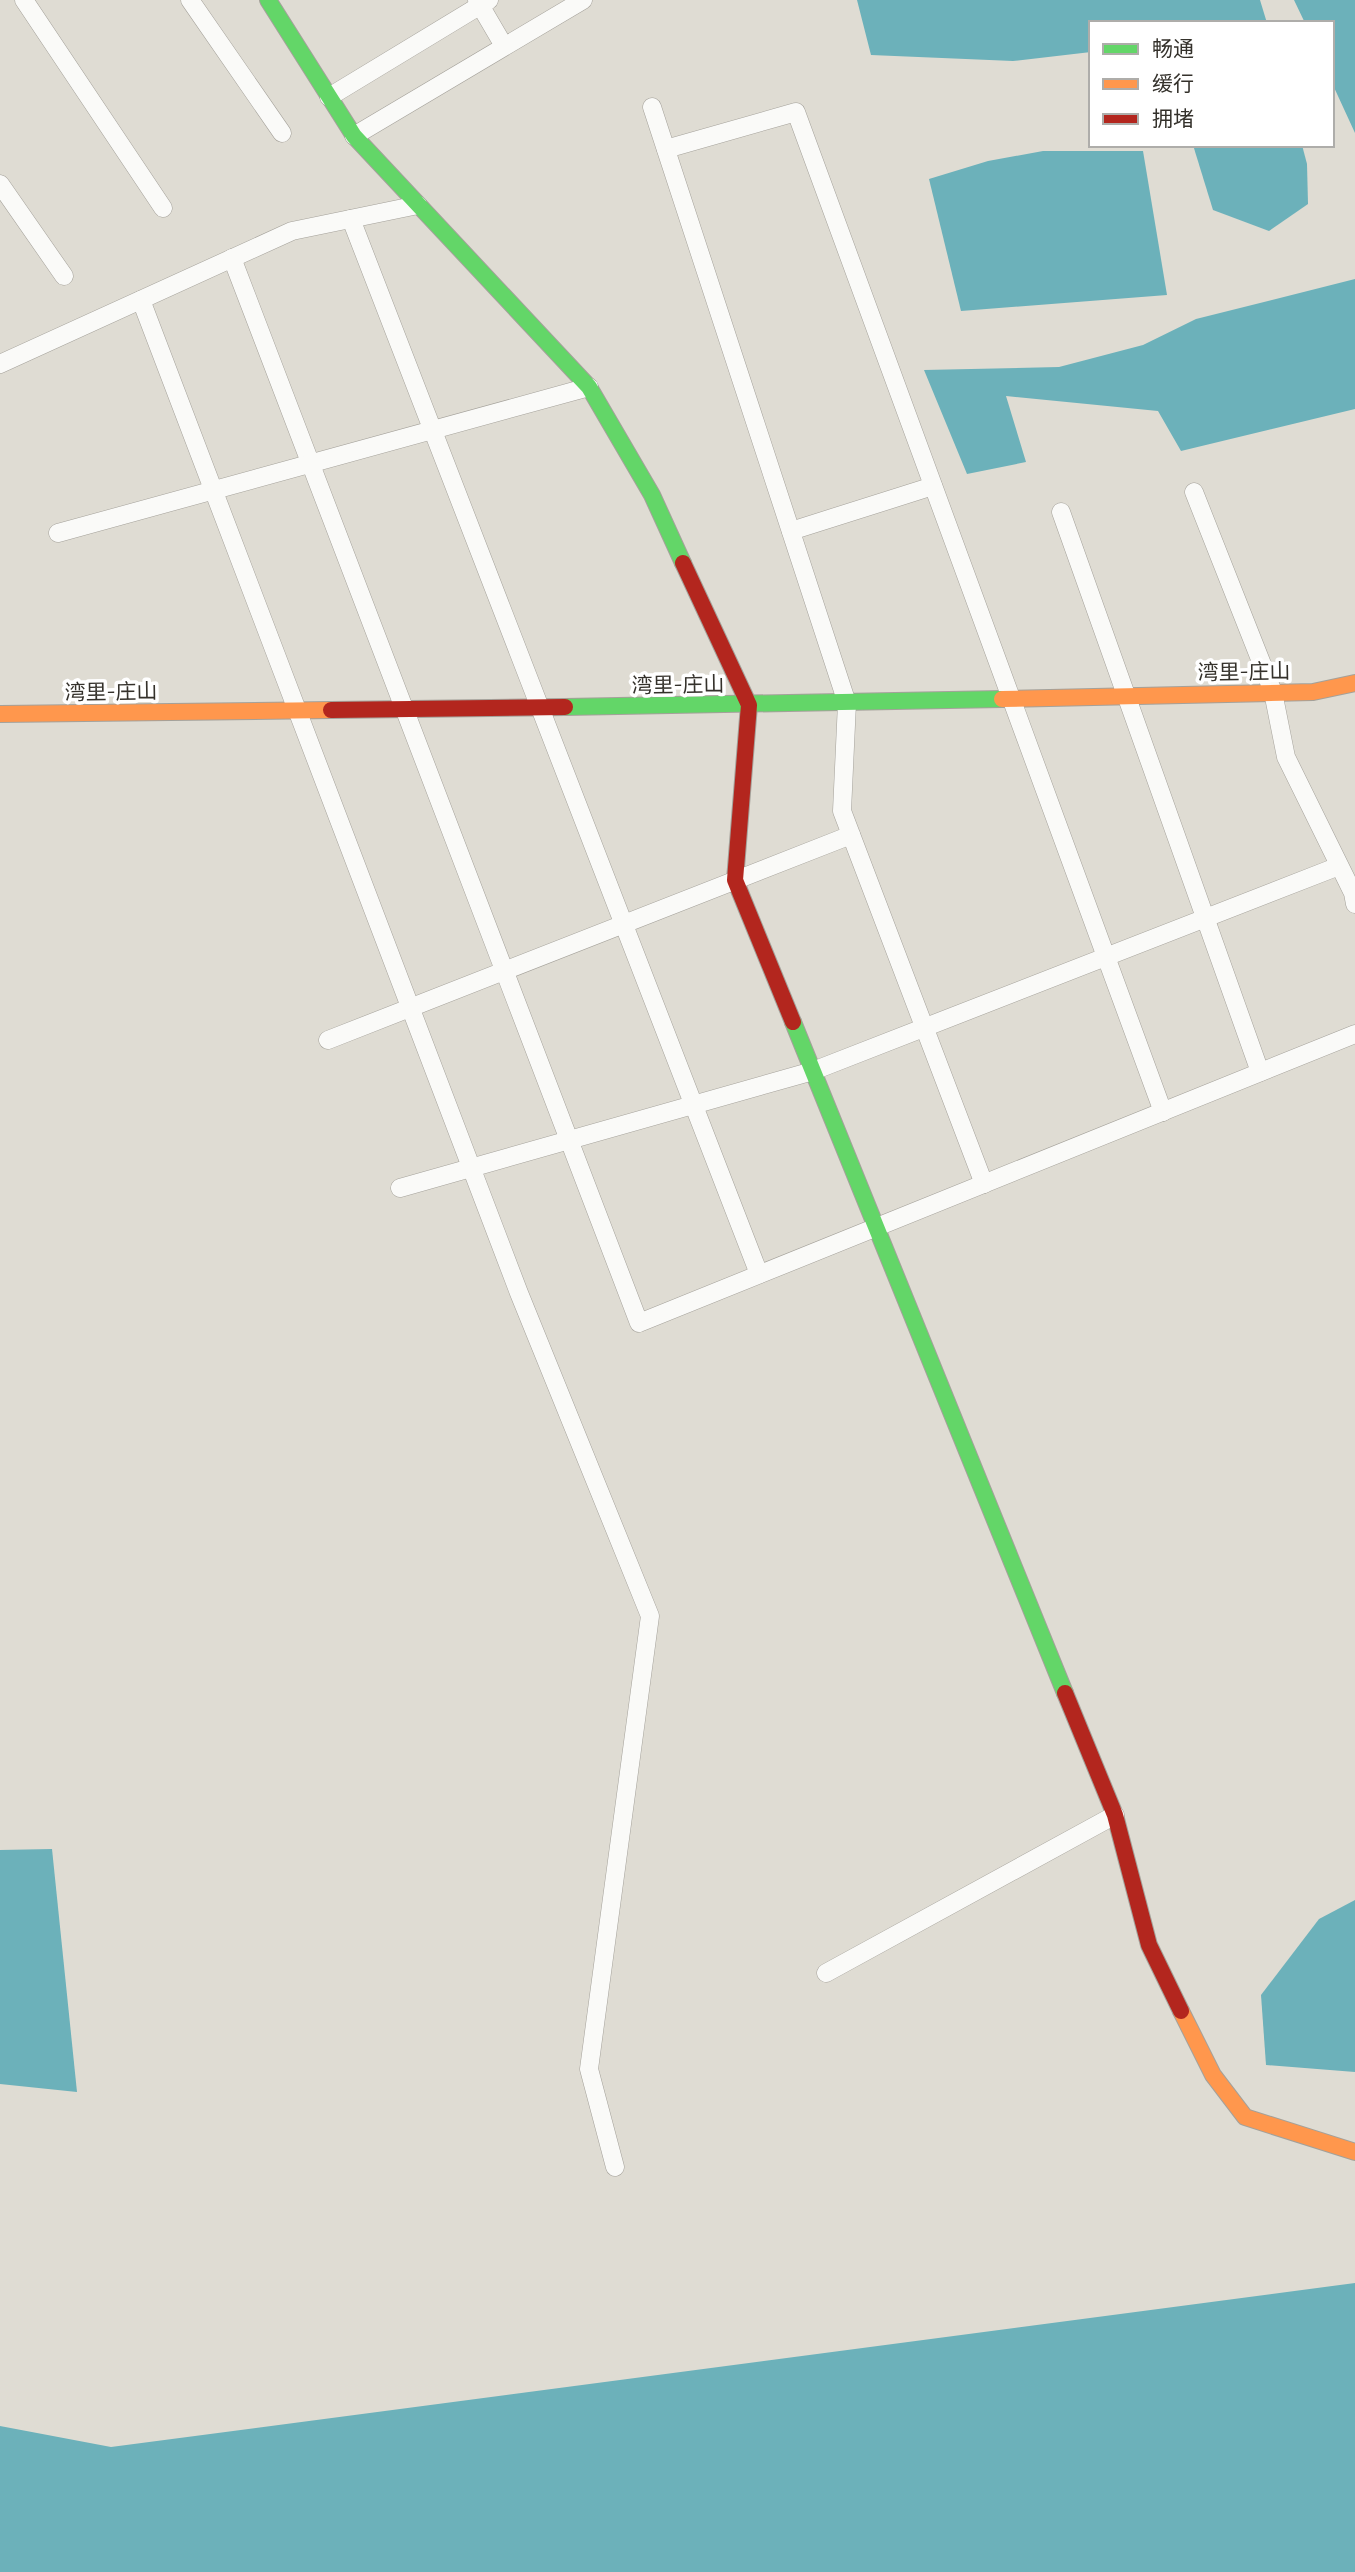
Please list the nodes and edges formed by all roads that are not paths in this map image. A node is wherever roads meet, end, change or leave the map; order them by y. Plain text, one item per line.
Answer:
1 (23, 0) edge
2 (190, 0) edge
3 (268, 0) edge
4 (583, 0) edge
5 (482, 2) edge
6 (504, 46) junction
7 (329, 97) junction
8 (652, 107) dead end
9 (282, 133) dead end
10 (354, 136) junction
11 (666, 149) junction
12 (0, 184) edge
13 (418, 205) junction
14 (163, 208) dead end
15 (351, 219) junction
16 (232, 258) junction
17 (64, 276) dead end
18 (141, 300) junction
19 (0, 363) edge
20 (589, 387) junction
21 (433, 430) junction
22 (311, 464) junction
23 (933, 485) junction
24 (213, 491) junction
25 (1194, 492) dead end
26 (1061, 512) dead end
27 (790, 531) junction
28 (58, 533) dead end
29 (1355, 683) edge
30 (1273, 692) junction
31 (1126, 696) junction
32 (1011, 699) junction
33 (847, 703) junction
34 (749, 705) junction
35 (540, 708) junction
36 (405, 710) junction
37 (297, 711) junction
38 (0, 715) edge
39 (851, 835) junction
40 (1339, 866) junction
41 (735, 880) junction
42 (1355, 904) edge
43 (1205, 918) junction
44 (623, 924) junction
45 (1106, 957) junction
46 (505, 971) junction
47 (410, 1008) junction
48 (924, 1027) junction
49 (1355, 1034) edge
50 (328, 1040) dead end
51 (813, 1071) junction
52 (1260, 1072) junction
53 (693, 1105) junction
54 (1163, 1112) junction
55 (569, 1140) junction
56 (471, 1168) junction
57 (984, 1184) junction
58 (400, 1188) dead end
59 (877, 1227) junction
60 (759, 1274) junction
61 (1115, 1815) junction
62 (826, 1973) dead end
63 (1355, 2152) edge
64 (615, 2167) dead end

1 - 14 lane
2 - 9 lane
3 - 7 street
4 - 6 lane
5 - 6 lane
5 - 7 lane
6 - 10 lane
7 - 10 street
8 - 11 lane
10 - 13 street
11 - 23 lane
11 - 27 lane
12 - 17 lane
13 - 15 lane
13 - 20 street
15 - 16 lane
15 - 21 lane
16 - 18 lane
16 - 22 lane
18 - 19 lane
18 - 24 lane
20 - 21 lane
20 - 34 street
21 - 22 lane
21 - 35 lane
22 - 24 lane
22 - 36 lane
23 - 27 lane
23 - 32 lane
24 - 28 lane
24 - 37 lane
25 - 30 lane
26 - 31 lane
27 - 33 lane
29 - 30 street, 湾里-庄山
30 - 31 street, 湾里-庄山
30 - 40 lane
31 - 32 street, 湾里-庄山
31 - 43 lane
32 - 33 street, 湾里-庄山
32 - 45 lane
33 - 34 street, 湾里-庄山
33 - 39 lane
34 - 35 street, 湾里-庄山
34 - 41 street
35 - 36 street, 湾里-庄山
35 - 44 lane
36 - 37 street, 湾里-庄山
36 - 46 lane
37 - 38 street, 湾里-庄山
37 - 47 lane
39 - 41 lane
39 - 48 lane
40 - 42 lane
40 - 43 lane
41 - 44 lane
41 - 51 street
43 - 45 lane
43 - 52 lane
44 - 46 lane
44 - 53 lane
45 - 48 lane
45 - 54 lane
46 - 47 lane
46 - 55 lane
47 - 50 lane
47 - 56 lane
48 - 51 lane
48 - 57 lane
49 - 52 lane
51 - 53 lane
51 - 59 street
52 - 54 lane
53 - 55 lane
53 - 60 lane
54 - 57 lane
55 - 56 lane
55 - 60 lane
56 - 58 lane
56 - 64 lane
57 - 59 lane
59 - 60 lane
59 - 61 street
61 - 62 lane
61 - 63 street

